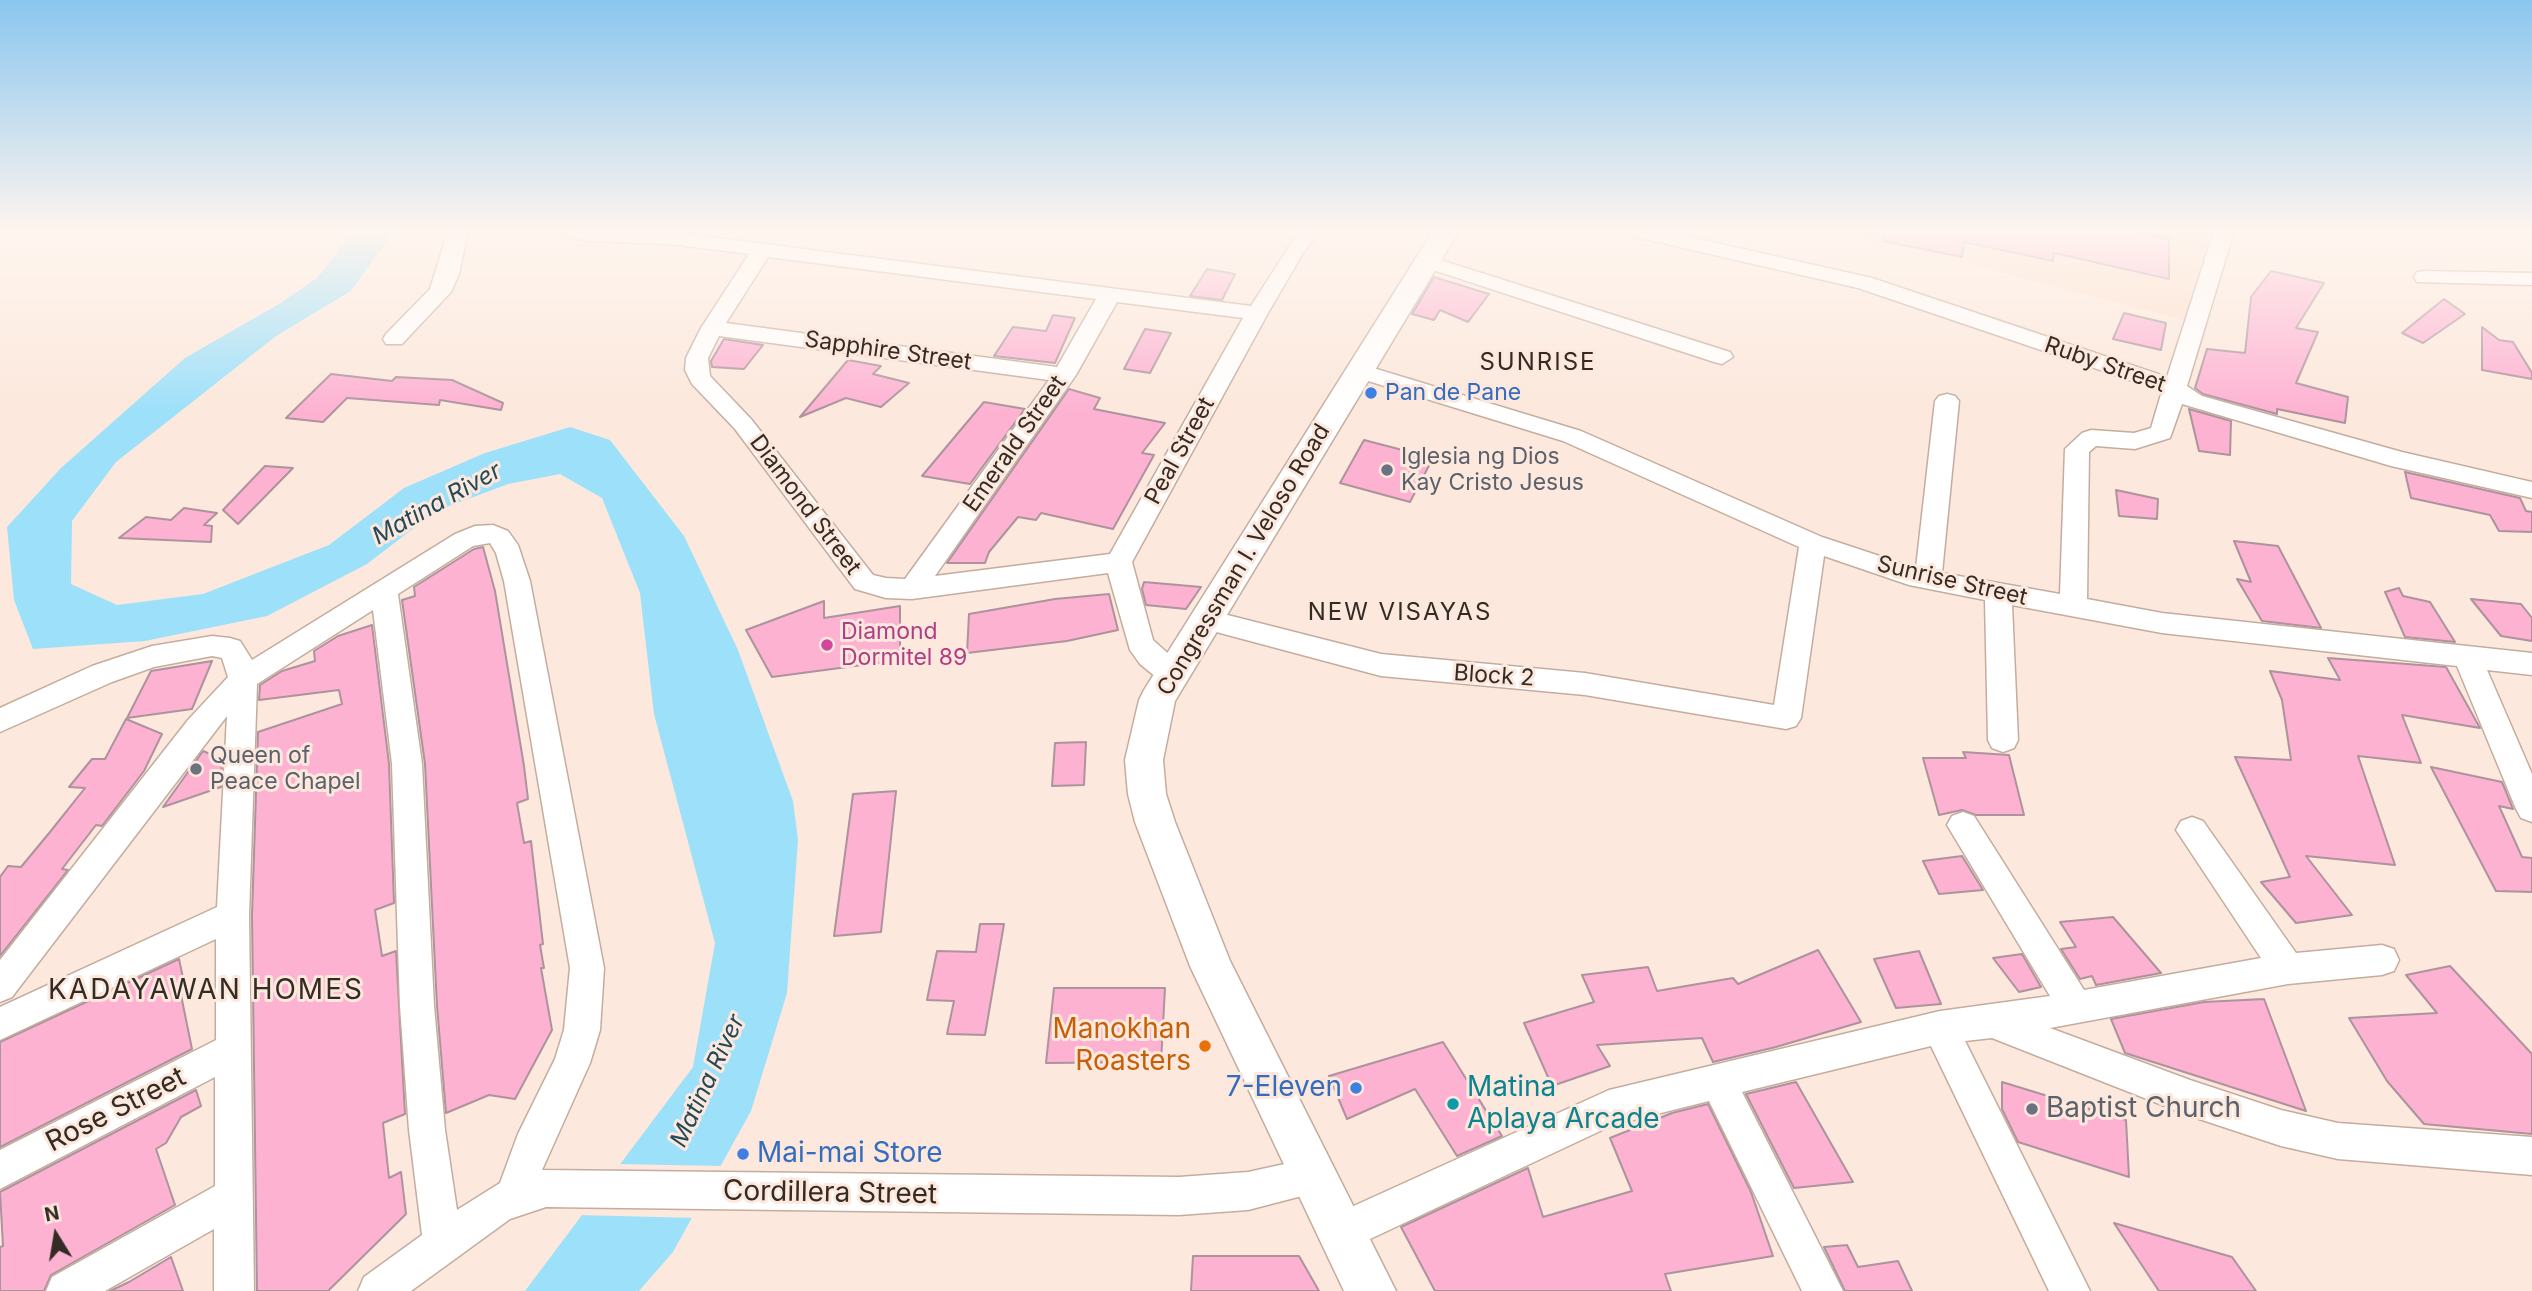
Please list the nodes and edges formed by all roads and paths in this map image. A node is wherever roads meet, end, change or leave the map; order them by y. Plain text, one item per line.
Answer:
1 (440, 291) edge
2 (736, 291) edge
3 (1088, 291) edge
4 (1270, 291) edge
5 (1410, 291) edge
6 (1519, 291) edge
7 (1889, 291) edge
8 (2205, 291) edge
9 (1110, 294) junction
10 (1257, 313) junction
11 (712, 328) junction
12 (394, 339) dead end
13 (1722, 357) dead end
14 (1360, 371) junction
15 (1063, 375) junction
16 (2174, 387) junction
17 (1947, 401) dead end
18 (2532, 490) edge
19 (1813, 543) junction
20 (1119, 562) junction
21 (1928, 580) junction
22 (912, 589) junction
23 (384, 590) junction
24 (1998, 594) junction
25 (2073, 607) junction
26 (1204, 619) junction
27 (2468, 657) junction
28 (2532, 664) edge
29 (1172, 674) junction
30 (243, 678) junction
31 (0, 721) edge
32 (2003, 740) dead end
33 (2532, 809) edge
34 (1963, 825) dead end
35 (2192, 830) dead end
36 (233, 915) junction
37 (2382, 960) dead end
38 (2288, 969) junction
39 (0, 986) edge
40 (2076, 1007) junction
41 (1992, 1022) junction
42 (0, 1024) edge
43 (1940, 1027) junction
44 (233, 1049) junction
45 (1717, 1080) junction
46 (2532, 1156) edge
47 (0, 1170) edge
48 (1312, 1177) junction
49 (514, 1196) junction
50 (233, 1197) junction
51 (1339, 1233) junction
52 (442, 1242) junction
53 (66, 1291) edge
54 (234, 1291) edge
55 (378, 1291) edge
56 (1371, 1291) edge
57 (1823, 1291) edge
58 (2070, 1291) edge

1 - 12 street
2 - 11 street, Diamond Street
3 - 9 street
4 - 10 street, Peal Street
5 - 14 main road, Congressman I. Veloso Road
6 - 13 street
7 - 16 street, Ruby Street
8 - 16 street
9 - 10 street
9 - 15 street, Emerald Street
10 - 20 street, Peal Street
11 - 15 street, Sapphire Street
11 - 22 street, Diamond Street
14 - 19 street, Sunrise Street
14 - 26 main road, Congressman I. Veloso Road
15 - 22 street, Emerald Street
16 - 18 street, Ruby Street
16 - 25 street
17 - 21 street
19 - 21 street, Sunrise Street
19 - 26 street, Block 2
20 - 22 street, Diamond Street
20 - 29 street
21 - 24 street, Sunrise Street
23 - 30 street
23 - 49 street
23 - 52 street
24 - 25 street, Sunrise Street
24 - 32 street
25 - 27 street, Sunrise Street
26 - 29 main road, Congressman I. Veloso Road
27 - 28 street, Sunrise Street
27 - 33 street
29 - 48 main road, Congressman I. Veloso Road
30 - 31 street
30 - 36 street
30 - 39 street
34 - 40 street
35 - 38 street
36 - 42 street
36 - 44 street
37 - 38 street
38 - 40 street
40 - 41 street
41 - 43 street
41 - 46 street
43 - 45 street
43 - 58 street
44 - 47 street, Rose Street
44 - 50 street
45 - 51 street
45 - 57 street
48 - 49 street, Cordillera Street
48 - 51 main road, Congressman I. Veloso Road
49 - 52 street, Cordillera Street
50 - 53 street
50 - 54 street
51 - 56 main road, Congressman I. Veloso Road
52 - 55 street, Cordillera Street

